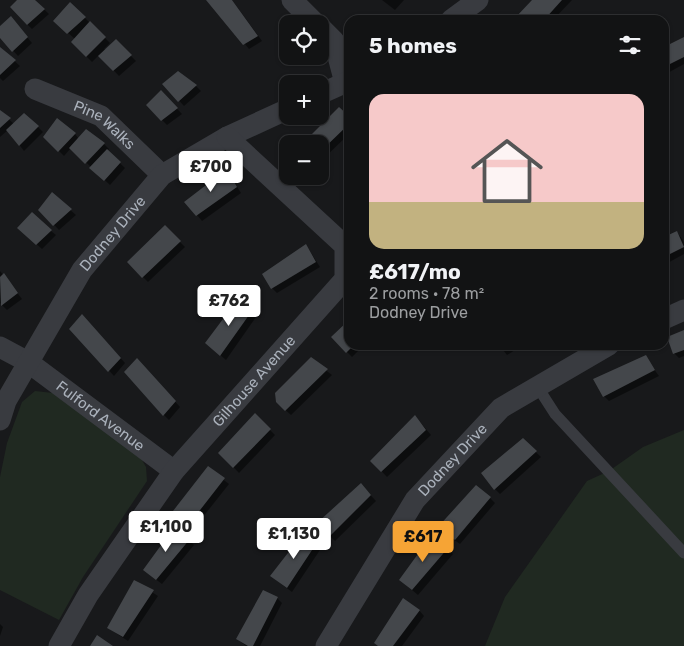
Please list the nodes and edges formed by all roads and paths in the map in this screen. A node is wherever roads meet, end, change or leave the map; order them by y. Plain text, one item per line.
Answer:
1 (292, 0) edge
2 (478, 0) edge
3 (307, 15) edge
4 (458, 15) edge
5 (334, 37) edge
6 (344, 72) edge
7 (344, 83) edge
8 (35, 89) dead end
9 (329, 90) edge
10 (279, 113) edge
11 (227, 137) junction
12 (162, 176) junction
13 (344, 245) edge
14 (344, 280) edge
15 (684, 310) edge
16 (669, 317) edge
17 (0, 347) edge
18 (600, 350) edge
19 (28, 362) junction
20 (537, 386) junction
21 (0, 420) edge
22 (174, 471) junction
23 (684, 553) edge
24 (59, 646) edge
25 (326, 646) edge

1 - 3 street
2 - 4 street
5 - 6 street
7 - 9 street
8 - 12 street, Pine Walks
10 - 11 street, Dodney Drive
11 - 12 street, Dodney Drive
11 - 13 street, Gilhouse Avenue
12 - 19 street, Dodney Drive
14 - 22 street, Gilhouse Avenue
15 - 16 street
17 - 19 street, Fulford Avenue
18 - 20 street, Dodney Drive
19 - 21 street, Dodney Drive
19 - 22 street, Fulford Avenue
20 - 23 lane
20 - 25 street, Dodney Drive
22 - 24 street, Gilhouse Avenue

